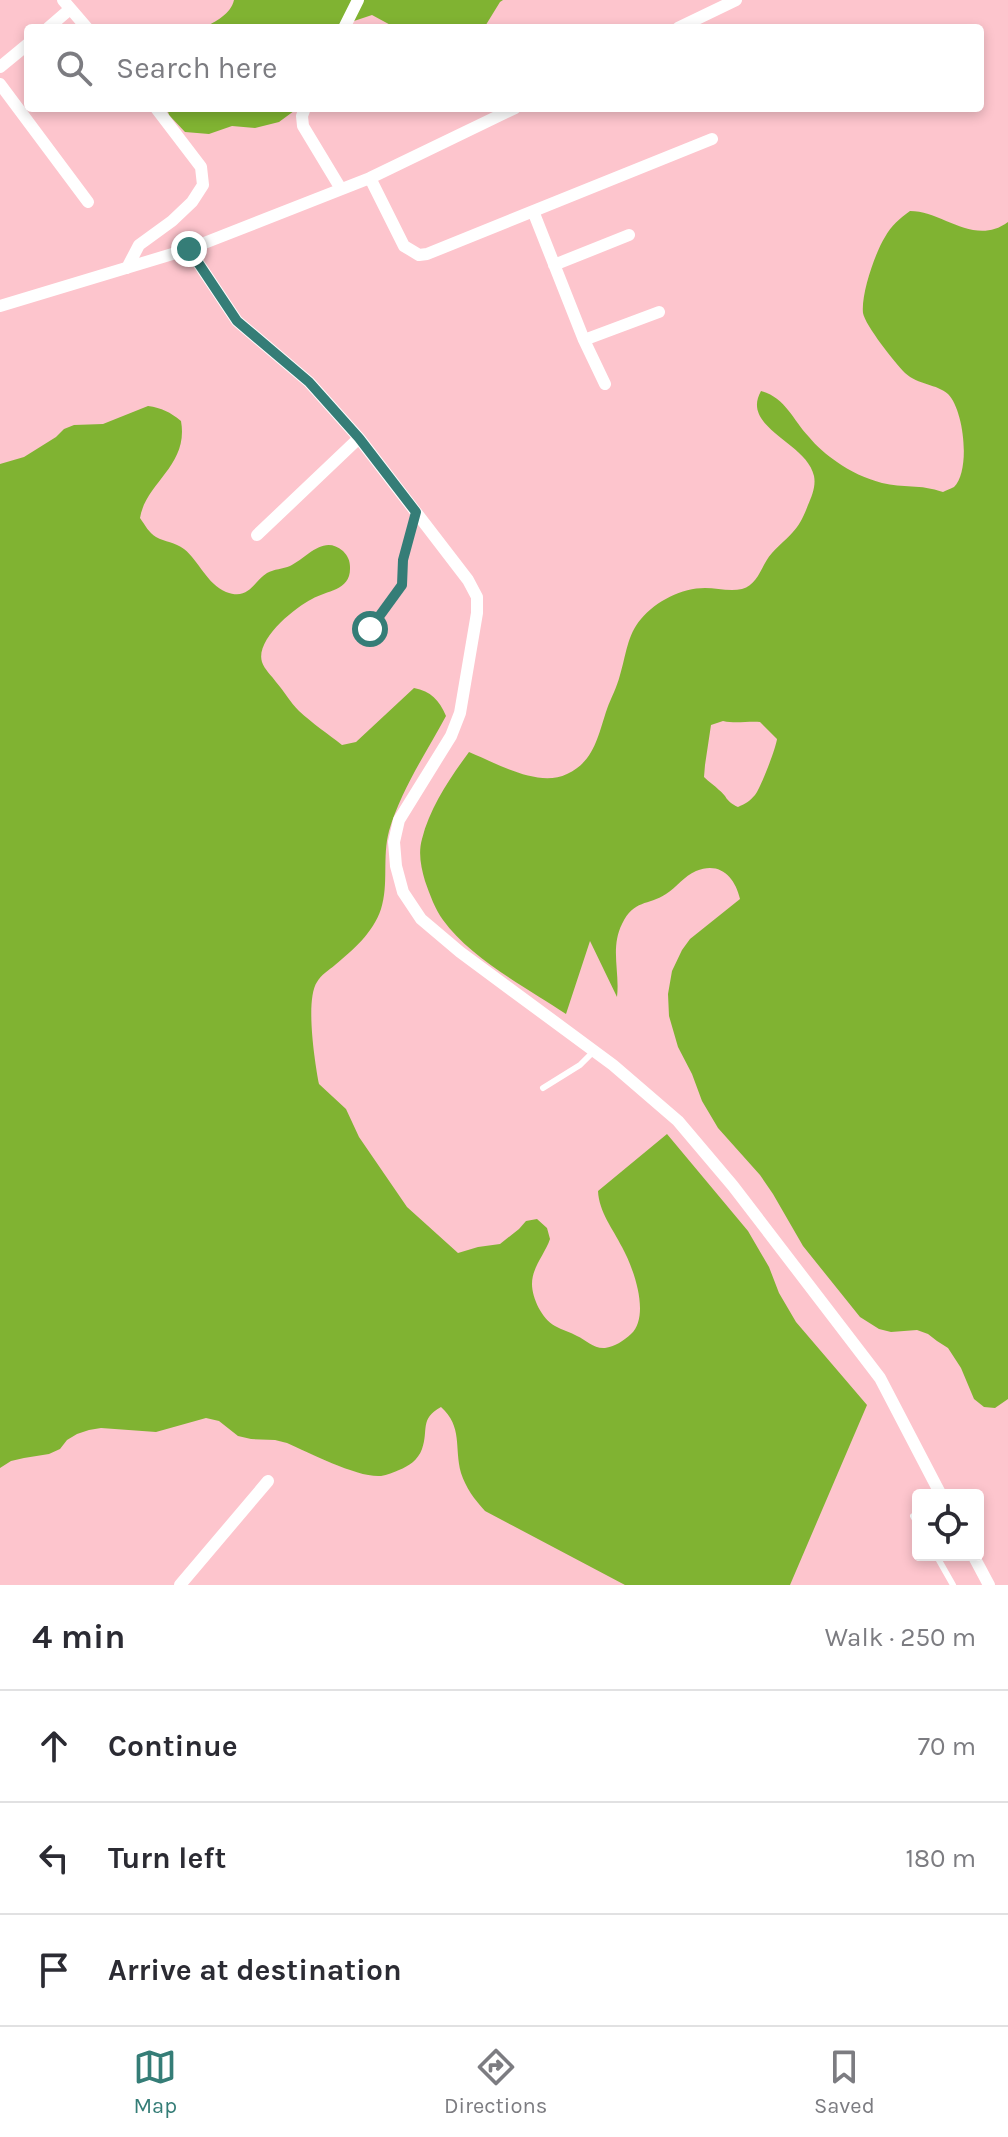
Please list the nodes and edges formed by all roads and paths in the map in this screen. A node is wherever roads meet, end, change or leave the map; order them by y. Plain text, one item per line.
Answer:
1 (358, 0) edge
2 (736, 0) edge
3 (67, 5) edge
4 (51, 24) edge
5 (84, 24) edge
6 (346, 24) edge
7 (686, 24) edge
8 (24, 47) edge
9 (0, 67) edge
10 (0, 84) edge
11 (159, 112) edge
12 (304, 112) edge
13 (507, 112) edge
14 (712, 139) dead end
15 (370, 178) junction
16 (341, 189) junction
17 (88, 202) dead end
18 (533, 211) junction
19 (629, 235) dead end
20 (189, 249) junction
21 (554, 265) junction
22 (127, 268) junction
23 (0, 306) edge
24 (659, 312) dead end
25 (584, 340) junction
26 (605, 384) dead end
27 (359, 438) junction
28 (416, 512) junction
29 (257, 535) dead end
30 (370, 629) dead end
31 (594, 1051) junction
32 (543, 1088) dead end
33 (268, 1481) dead end
34 (938, 1489) edge
35 (939, 1561) edge
36 (976, 1561) edge
37 (180, 1585) edge
38 (953, 1585) edge
39 (989, 1585) edge

1 - 6 street
2 - 7 street
3 - 4 street
3 - 5 street
8 - 9 street
10 - 17 street
11 - 22 street
12 - 16 street
13 - 15 street
14 - 18 street
15 - 16 street
15 - 18 street
16 - 20 street
18 - 21 street
19 - 21 street
20 - 22 street
20 - 27 street
21 - 25 street
22 - 23 street
24 - 25 street
25 - 26 street
27 - 28 street
27 - 29 street
28 - 30 lane
28 - 31 street
31 - 32 lane
31 - 34 street
33 - 37 street
35 - 38 lane
36 - 39 street

